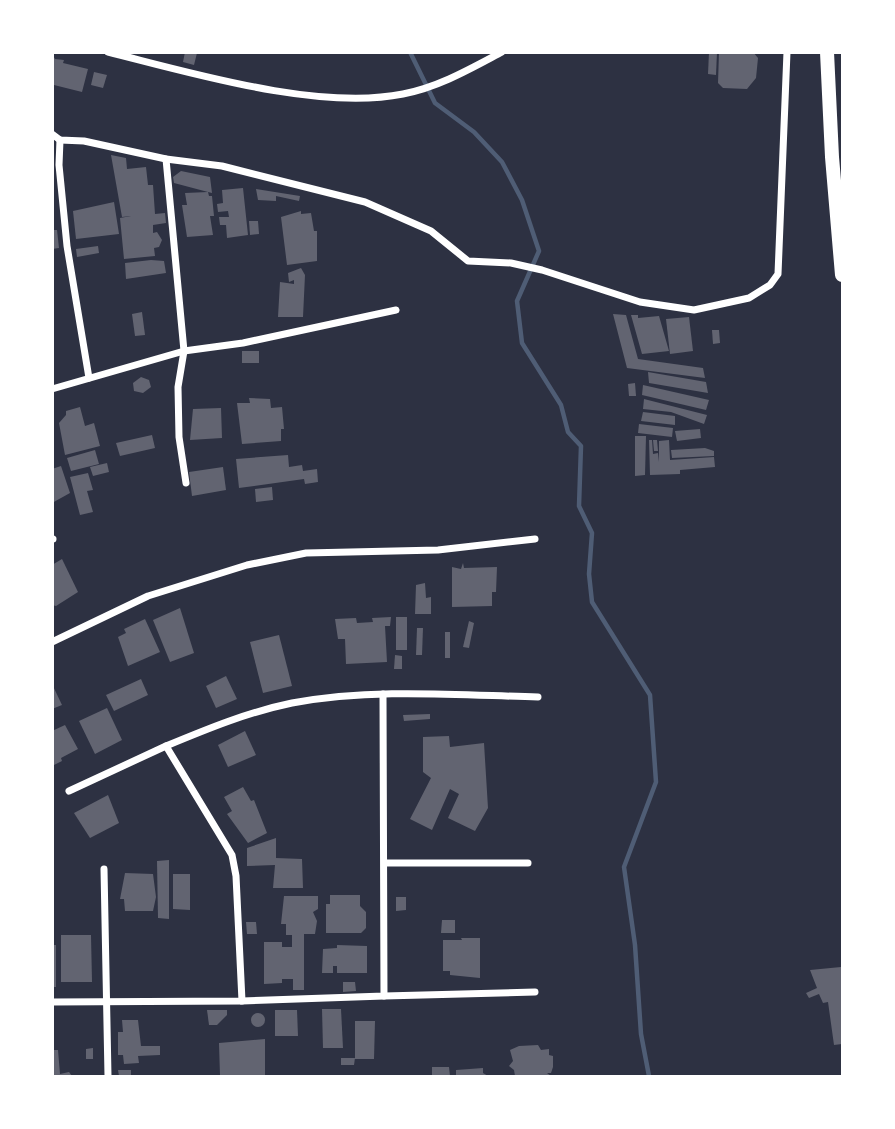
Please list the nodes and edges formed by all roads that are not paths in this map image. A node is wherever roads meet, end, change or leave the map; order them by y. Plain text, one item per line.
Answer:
1 (108, 52) edge
2 (502, 52) edge
3 (787, 52) edge
4 (827, 52) edge
5 (52, 134) edge
6 (60, 140) junction
7 (166, 159) junction
8 (842, 275) edge
9 (396, 310) dead end
10 (184, 351) junction
11 (89, 377) junction
12 (52, 388) edge
13 (186, 484) dead end
14 (535, 539) dead end
15 (52, 642) edge
16 (383, 694) junction
17 (538, 697) dead end
18 (166, 746) junction
19 (69, 792) dead end
20 (386, 863) junction
21 (528, 863) dead end
22 (104, 869) dead end
23 (536, 992) dead end
24 (384, 996) junction
25 (242, 1001) junction
26 (52, 1002) edge
27 (105, 1002) junction
28 (108, 1076) edge

1 - 2 street
3 - 7 street
4 - 8 highway
5 - 6 street
6 - 7 street
6 - 11 street
7 - 10 street
9 - 10 street
10 - 11 street
10 - 13 street
11 - 12 street
14 - 15 street
16 - 17 street
16 - 18 street
16 - 20 street
18 - 19 street
18 - 25 street
20 - 21 street
20 - 24 street
22 - 27 street
23 - 24 street
24 - 25 street
25 - 27 street
26 - 27 street
27 - 28 street

